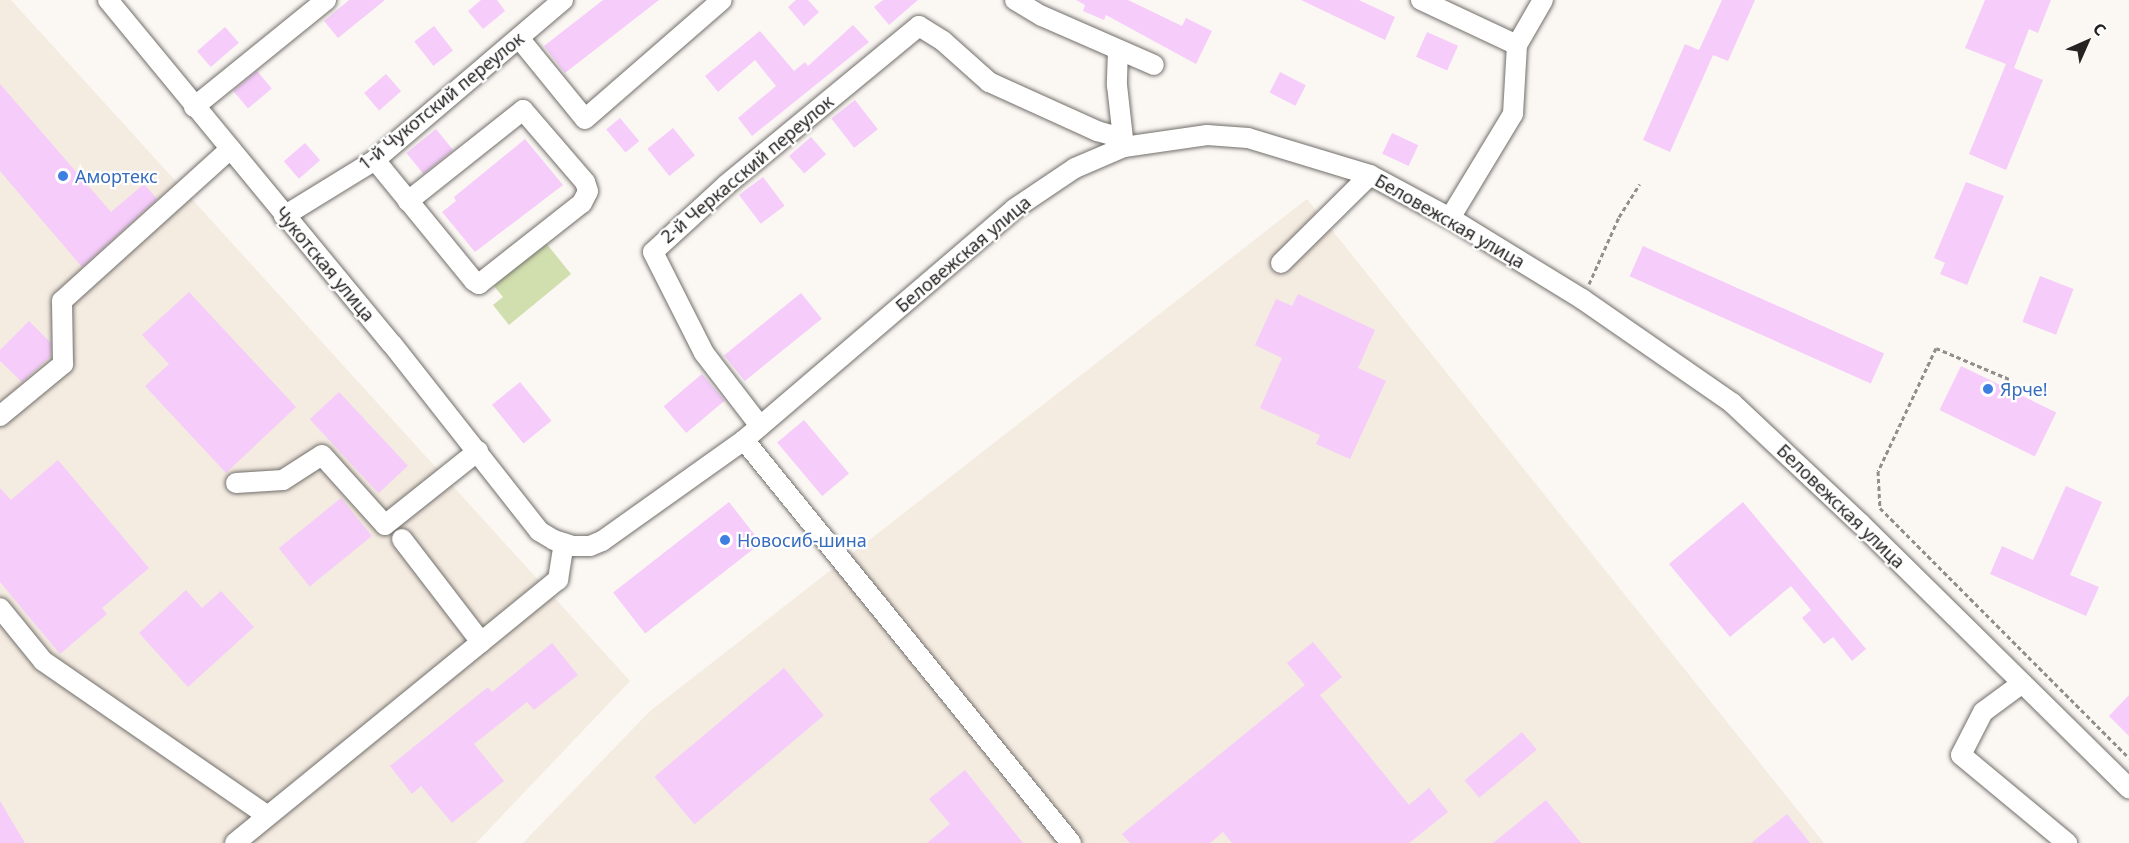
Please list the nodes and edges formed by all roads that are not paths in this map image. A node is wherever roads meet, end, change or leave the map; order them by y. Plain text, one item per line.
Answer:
1 (108, 0) edge
2 (326, 0) edge
3 (563, 0) edge
4 (722, 0) edge
5 (1015, 0) edge
6 (1421, 0) edge
7 (1543, 0) edge
8 (519, 38) junction
9 (1517, 45) junction
10 (1118, 50) junction
11 (1154, 65) dead end
12 (194, 107) junction
13 (1123, 142) junction
14 (230, 149) junction
15 (375, 160) junction
16 (1370, 175) junction
17 (408, 201) junction
18 (284, 216) junction
19 (1450, 218) junction
20 (1281, 263) dead end
21 (0, 416) edge
22 (760, 426) junction
23 (744, 440) junction
24 (478, 451) junction
25 (236, 483) dead end
26 (539, 531) joint
27 (402, 539) dead end
28 (564, 543) junction
29 (3, 618) edge
30 (481, 642) junction
31 (2021, 684) junction
32 (2129, 788) edge
33 (266, 815) junction
34 (235, 843) edge
35 (1071, 843) edge
36 (2067, 843) edge

1 - 12 street, Чукотская улица
2 - 12 street
3 - 8 street, 1-й Чукотский переулок
4 - 8 street
5 - 10 street
6 - 9 street
7 - 9 street
8 - 15 street, 1-й Чукотский переулок
9 - 19 street
10 - 11 street
10 - 13 street
12 - 14 street, Чукотская улица
13 - 16 street, Беловежская улица
13 - 22 street, Беловежская улица
13 - 22 street, 2-й Черкасский переулок
14 - 18 street, Чукотская улица
14 - 21 street
15 - 17 street
15 - 18 street, 1-й Чукотский переулок
16 - 19 street, Беловежская улица
16 - 20 street
17 - 17 street
18 - 24 street, Чукотская улица
19 - 31 street, Беловежская улица
22 - 23 street, Беловежская улица
23 - 28 street, Беловежская улица
23 - 35 street
24 - 25 street
24 - 26 street, Чукотская улица
26 - 28 street, Беловежская улица
27 - 30 street
28 - 30 street
29 - 33 street
30 - 33 street
31 - 32 street, Беловежская улица
31 - 36 street
33 - 34 street

